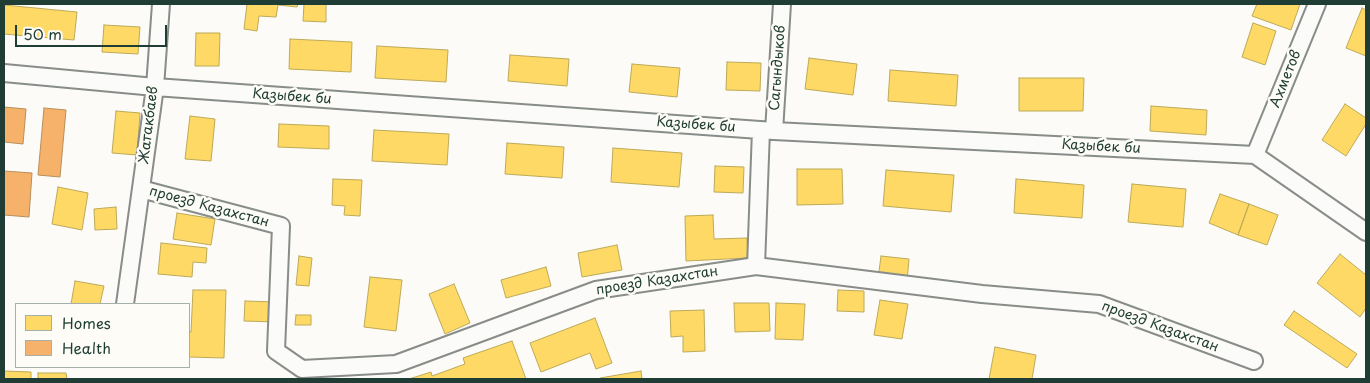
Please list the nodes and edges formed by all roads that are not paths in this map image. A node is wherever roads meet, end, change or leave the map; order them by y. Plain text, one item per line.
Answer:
1 (160, 4) edge
2 (782, 4) edge
3 (1317, 4) edge
4 (4, 73) edge
5 (155, 87) junction
6 (768, 131) junction
7 (1256, 155) junction
8 (141, 188) junction
9 (1366, 232) edge
10 (756, 266) junction
11 (125, 303) edge
12 (1254, 361) dead end

1 - 5 street, Жатакбаев
2 - 6 street, Сагындыков
3 - 7 street, Ахметов
4 - 5 street, Казыбек би
5 - 6 street, Казыбек би
5 - 8 street, Жатакбаев
6 - 7 street, Казыбек би
6 - 10 street, Сагындыков
7 - 9 street
8 - 10 street, проезд Казахстан
8 - 11 street, Жатакбаев
10 - 12 street, проезд Казахстан

